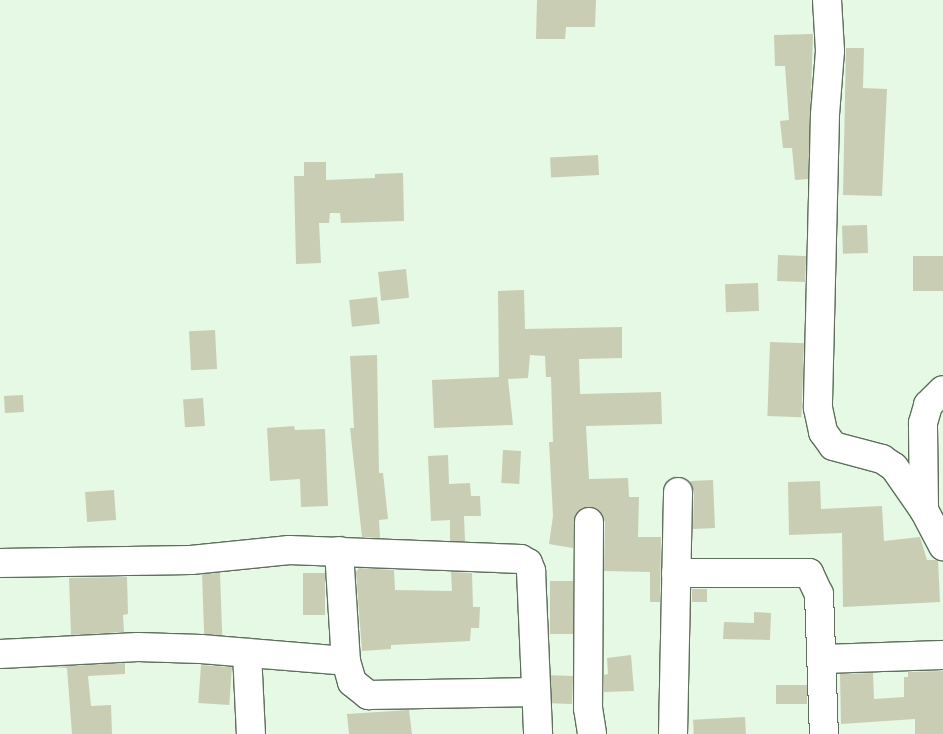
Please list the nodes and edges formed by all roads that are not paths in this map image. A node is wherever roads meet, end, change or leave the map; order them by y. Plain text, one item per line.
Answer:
1 (827, 0) edge
2 (943, 390) edge
3 (678, 492) dead end
4 (924, 510) junction
5 (589, 522) dead end
6 (943, 546) edge
7 (339, 551) junction
8 (0, 563) edge
9 (676, 573) junction
10 (247, 653) junction
11 (0, 654) edge
12 (943, 655) edge
13 (822, 659) junction
14 (346, 661) junction
15 (536, 692) junction
16 (251, 734) edge
17 (538, 734) edge
18 (592, 734) edge
19 (673, 734) edge
20 (824, 734) edge

1 - 4 street
2 - 4 street
3 - 9 street
4 - 6 street
5 - 18 street
7 - 8 street
7 - 14 street
7 - 15 street
9 - 13 street
9 - 19 street
10 - 11 street
10 - 14 street
10 - 16 street
12 - 13 street
13 - 20 street
14 - 15 street
15 - 17 street

